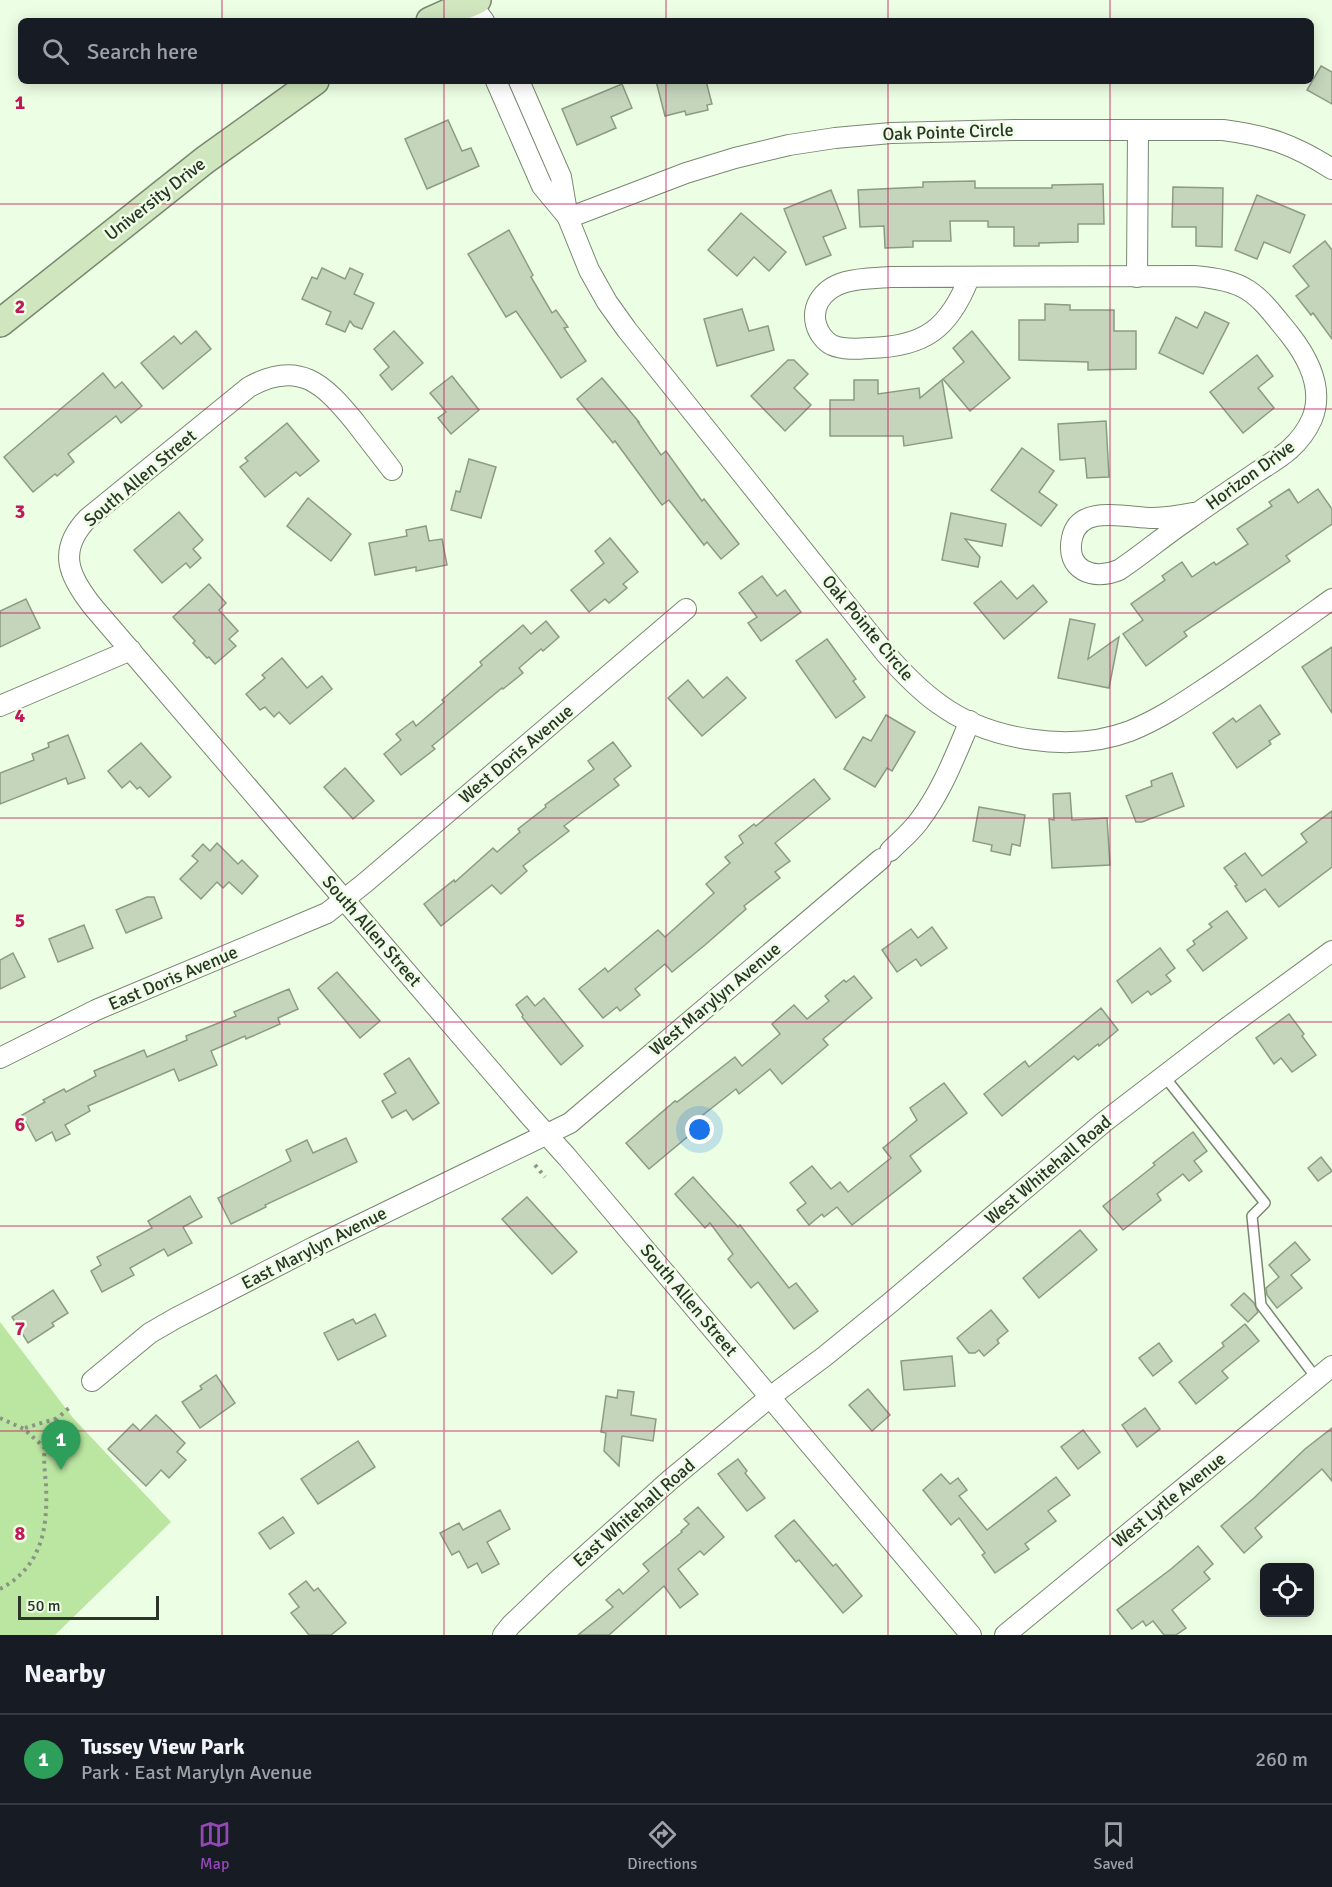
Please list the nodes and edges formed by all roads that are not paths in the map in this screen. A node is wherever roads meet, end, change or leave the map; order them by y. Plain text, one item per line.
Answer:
1 (477, 11) edge
2 (444, 18) edge
3 (311, 84) edge
4 (497, 84) edge
5 (520, 84) edge
6 (1138, 130) junction
7 (1332, 169) edge
8 (568, 218) junction
9 (1137, 277) junction
10 (969, 278) junction
11 (0, 323) edge
12 (392, 470) dead end
13 (1198, 512) junction
14 (1332, 599) edge
15 (686, 609) dead end
16 (131, 650) junction
17 (0, 706) edge
18 (970, 722) junction
19 (345, 900) junction
20 (1332, 951) edge
21 (0, 1058) edge
22 (1164, 1076) junction
23 (546, 1133) junction
24 (1332, 1366) edge
25 (1317, 1379) junction
26 (92, 1381) dead end
27 (770, 1397) junction
28 (503, 1635) edge
29 (971, 1635) edge
30 (1005, 1635) edge

1 - 2 main road
3 - 11 main road, University Drive
4 - 8 street, Oak Pointe Circle
5 - 8 street, Oak Pointe Circle
6 - 7 street, Oak Pointe Circle
6 - 8 street, Oak Pointe Circle
6 - 9 street
8 - 18 street, Oak Pointe Circle
9 - 10 street, Horizon Drive
9 - 13 street, Horizon Drive
10 - 10 street, Horizon Drive
12 - 16 street, South Allen Street
13 - 13 street, Horizon Drive
14 - 18 street, Oak Pointe Circle
15 - 19 street, West Doris Avenue
16 - 17 street
16 - 19 street, South Allen Street
18 - 23 street, West Marylyn Avenue
19 - 21 street, East Doris Avenue
19 - 23 street, South Allen Street
20 - 22 street, West Whitehall Road
22 - 25 lane
22 - 27 street, West Whitehall Road
23 - 26 street, East Marylyn Avenue
23 - 27 street, South Allen Street
24 - 25 street, West Lytle Avenue
25 - 30 street, West Lytle Avenue
27 - 28 street, East Whitehall Road
27 - 29 street, South Allen Street

